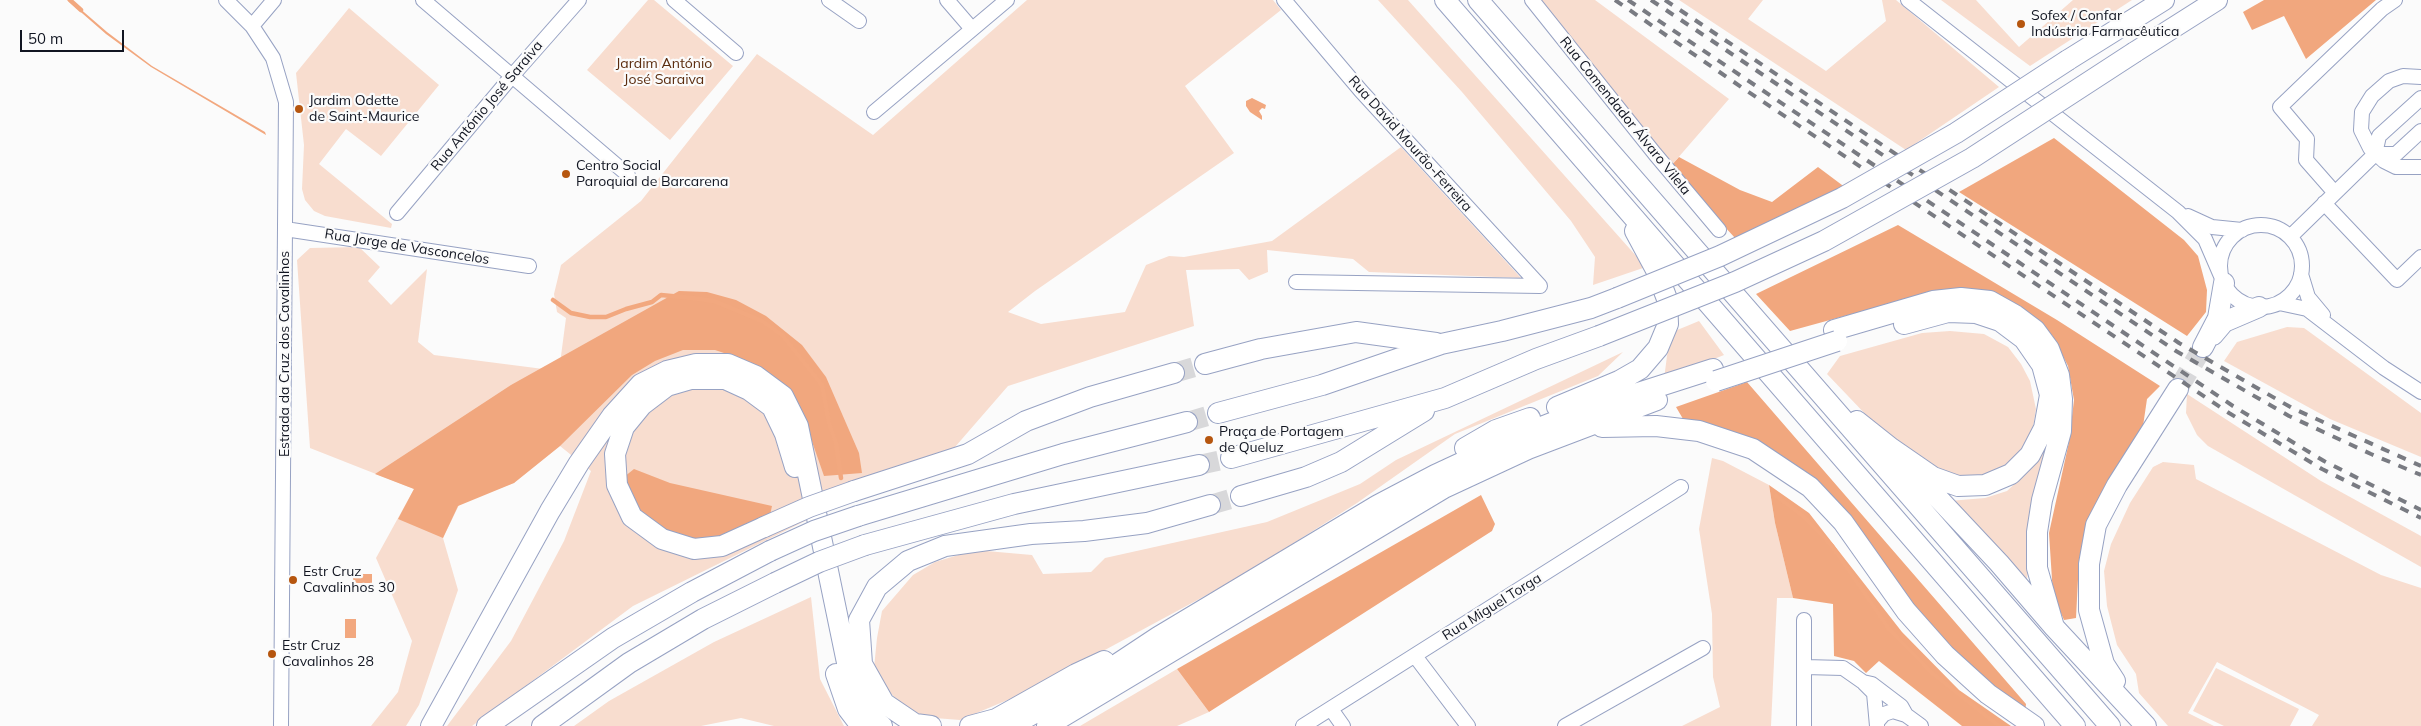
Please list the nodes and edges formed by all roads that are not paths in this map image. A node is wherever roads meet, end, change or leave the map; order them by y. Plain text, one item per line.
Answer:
1 (226, 0) edge
2 (274, 0) edge
3 (423, 0) edge
4 (579, 0) edge
5 (674, 0) edge
6 (829, 0) edge
7 (947, 0) edge
8 (1007, 0) edge
9 (1284, 0) edge
10 (1445, 0) edge
11 (1478, 0) edge
12 (1532, 0) edge
13 (1908, 0) edge
14 (2164, 0) edge
15 (2217, 0) edge
16 (2396, 0) edge
17 (859, 21) dead end
18 (252, 26) junction
19 (972, 29) junction
20 (736, 53) dead end
21 (512, 76) junction
22 (2421, 77) edge
23 (2421, 98) edge
24 (874, 112) dead end
25 (2421, 131) edge
26 (2375, 154) junction
27 (2421, 168) edge
28 (628, 174) dead end
29 (2335, 192) junction
30 (1618, 199) junction
31 (2324, 203) junction
32 (2178, 212) junction
33 (397, 213) dead end
34 (285, 230) junction
35 (1719, 230) dead end
36 (2242, 230) junction
37 (2290, 237) junction
38 (2421, 257) edge
39 (529, 266) dead end
40 (2301, 274) junction
41 (2222, 280) junction
42 (1296, 282) dead end
43 (2280, 303) junction
44 (2258, 307) junction
45 (2335, 328) junction
46 (1835, 336) junction
47 (1441, 344) junction
48 (1205, 364) tunnel mouth
49 (1174, 374) tunnel mouth
50 (1715, 375) junction
51 (1817, 389) junction
52 (2177, 389) tunnel mouth
53 (2421, 392) edge
54 (1445, 398) junction
55 (1218, 412) tunnel mouth
56 (1188, 422) tunnel mouth
57 (1590, 427) junction
58 (1891, 448) junction
59 (1231, 458) tunnel mouth
60 (1200, 465) tunnel mouth
61 (1681, 488) dead end
62 (1241, 496) tunnel mouth
63 (1210, 505) tunnel mouth
64 (1378, 505) junction
65 (1804, 620) dead end
66 (2054, 627) junction
67 (1158, 637) junction
68 (1703, 648) dead end
69 (1415, 656) junction
70 (1805, 667) junction
71 (1863, 682) junction
72 (1330, 709) junction
73 (1906, 715) junction
74 (2143, 722) edge
75 (1877, 724) edge
76 (281, 726) edge
77 (431, 726) edge
78 (488, 726) edge
79 (542, 726) edge
80 (861, 726) edge
81 (882, 726) edge
82 (931, 726) edge
83 (970, 726) edge
84 (1011, 726) edge
85 (1047, 726) edge
86 (1303, 726) edge
87 (1343, 726) edge
88 (1468, 726) edge
89 (1565, 726) edge
90 (1804, 726) edge
91 (1921, 726) edge
92 (2034, 726) edge
93 (2074, 726) edge
94 (2110, 726) edge

1 - 18 street, Estrada da Cruz dos Cavalinhos
2 - 18 street
3 - 21 street
4 - 21 street, Rua António José Saraiva
5 - 20 street
6 - 17 street
7 - 19 street
8 - 19 street
9 - 42 street, Rua David Mourão-Ferreira
10 - 30 highway
11 - 51 highway
12 - 35 street, Rua Comendador Álvaro Vilela
13 - 32 street
14 - 47 highway, bridge
15 - 54 highway, bridge
16 - 29 street
18 - 34 street, Estrada da Cruz dos Cavalinhos
19 - 24 street
21 - 28 street
21 - 33 street, Rua António José Saraiva
22 - 26 street
23 - 26 street
25 - 26 street
26 - 27 street
26 - 29 street
29 - 31 street
30 - 64 highway
30 - 93 highway
31 - 37 street
31 - 38 street
32 - 36 street
32 - 41 street
34 - 39 street, Rua Jorge de Vasconcelos
34 - 76 street, Estrada da Cruz dos Cavalinhos
36 - 37 street
36 - 41 street
37 - 40 street
40 - 43 street
40 - 45 street
41 - 44 street
41 - 44 highway
43 - 44 street
43 - 45 street
45 - 53 street
46 - 50 highway, bridge
46 - 58 highway
46 - 66 highway
47 - 48 highway
47 - 55 highway
49 - 80 highway, bridge
50 - 57 highway
50 - 64 highway
51 - 58 highway
51 - 94 highway
52 - 74 highway
54 - 59 highway
54 - 62 highway
56 - 78 highway, bridge
57 - 85 highway
57 - 92 highway
58 - 66 highway
60 - 79 highway, bridge
61 - 69 street, Rua Miguel Torga
63 - 82 highway
64 - 67 highway
65 - 70 street
66 - 74 highway
67 - 83 highway
67 - 84 highway
68 - 89 street
69 - 72 street, Rua Miguel Torga
69 - 88 street
70 - 71 street
70 - 90 street
71 - 73 street
71 - 75 street
72 - 86 street, Rua Miguel Torga
72 - 87 street
73 - 75 street
73 - 91 street
77 - 81 highway

